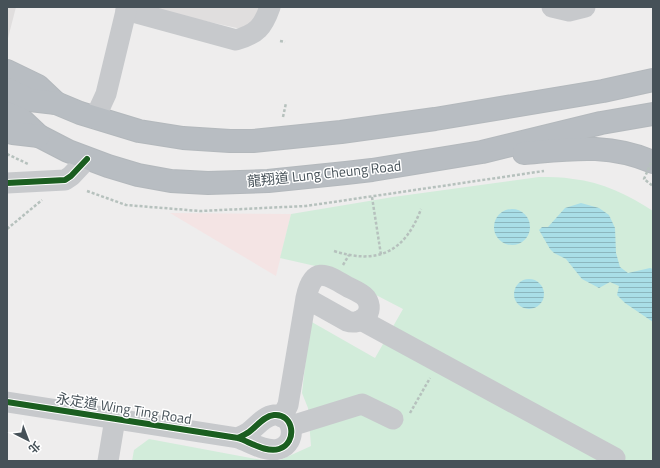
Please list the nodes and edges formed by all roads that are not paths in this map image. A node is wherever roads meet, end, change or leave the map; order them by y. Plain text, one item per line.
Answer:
1 (270, 7) edge
2 (552, 7) edge
3 (585, 7) edge
4 (127, 8) edge
5 (7, 71) edge
6 (653, 80) edge
7 (7, 89) edge
8 (56, 103) junction
9 (653, 114) edge
10 (95, 118) junction
11 (12, 121) edge
12 (482, 152) junction
13 (87, 159) junction
14 (653, 162) edge
15 (7, 183) edge
16 (306, 298) junction
17 (361, 320) junction
18 (7, 402) edge
19 (287, 415) junction
20 (115, 419) junction
21 (393, 419) road end
22 (238, 438) junction
23 (615, 458) dead end
24 (108, 461) edge

1 - 4 street
2 - 3 street
4 - 10 street
5 - 8 highway
6 - 10 highway
7 - 8 highway
8 - 10 highway
9 - 12 highway, 龍翔道 Lung Cheung Road
11 - 13 highway, 龍翔道 Lung Cheung Road
12 - 13 highway, 龍翔道 Lung Cheung Road
12 - 14 highway
13 - 15 street
16 - 17 street
16 - 17 street
16 - 19 street
17 - 23 street
18 - 20 street, 永定道 Wing Ting Road
19 - 21 street
19 - 22 street
19 - 22 street, 永定道 Wing Ting Road
20 - 22 street, 永定道 Wing Ting Road
20 - 24 street

